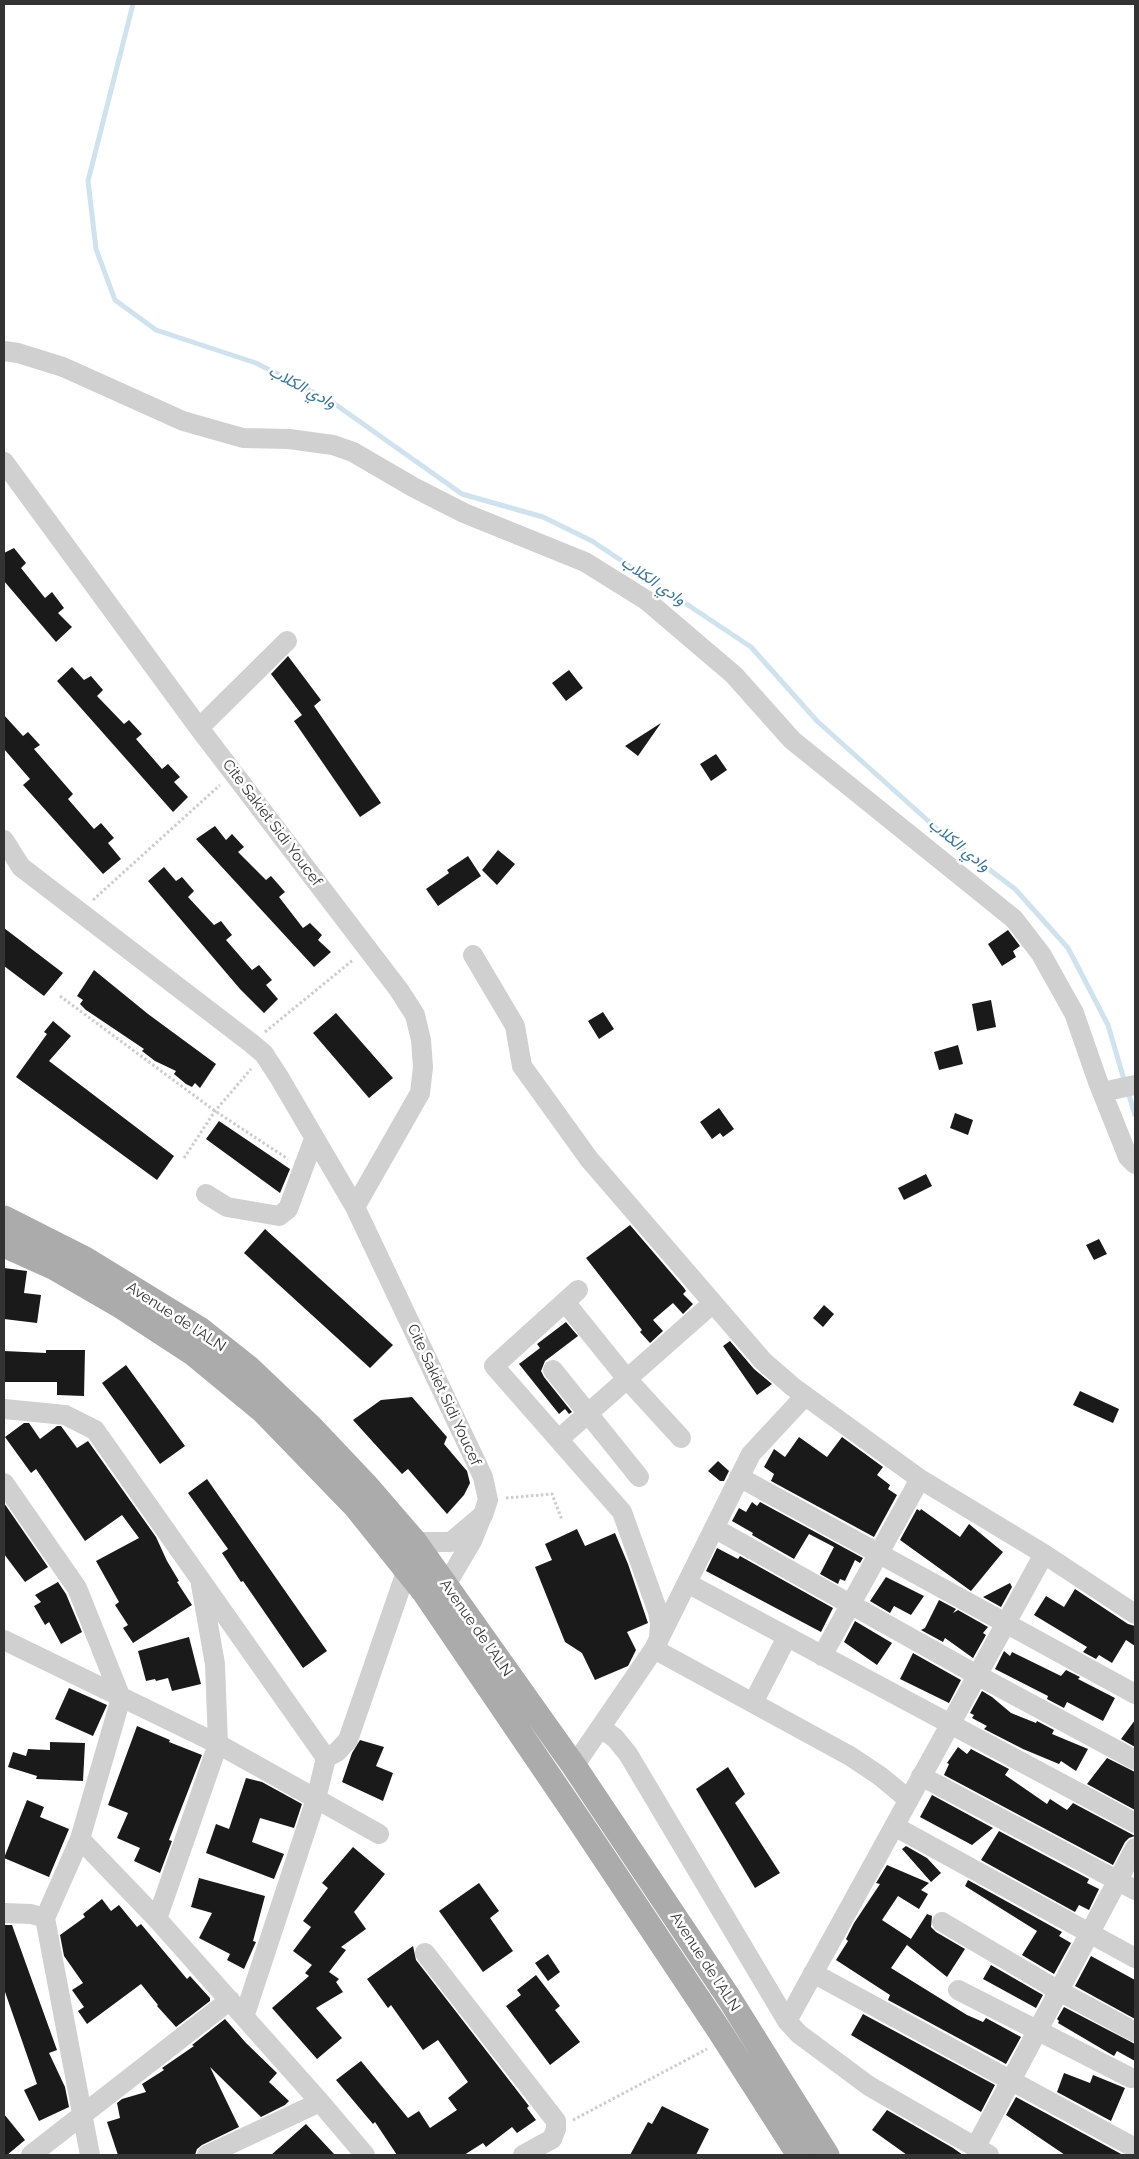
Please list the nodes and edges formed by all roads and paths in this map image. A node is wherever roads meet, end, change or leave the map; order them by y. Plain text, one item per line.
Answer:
1 (4, 351) edge
2 (4, 462) edge
3 (287, 641) dead end
4 (200, 728) junction
5 (233, 772) junction
6 (4, 840) edge
7 (12, 871) edge
8 (80, 912) junction
9 (368, 949) junction
10 (473, 955) dead end
11 (60, 996) dead end
12 (257, 1049) junction
13 (1135, 1085) edge
14 (1102, 1092) junction
15 (215, 1111) junction
16 (314, 1138) junction
17 (184, 1158) dead end
18 (1135, 1164) edge
19 (304, 1169) junction
20 (206, 1194) dead end
21 (355, 1207) junction
22 (4, 1218) edge
23 (4, 1245) edge
24 (713, 1303) junction
25 (552, 1370) dead end
26 (627, 1379) junction
27 (805, 1396) junction
28 (4, 1409) edge
29 (588, 1414) junction
30 (681, 1438) dead end
31 (558, 1439) junction
32 (639, 1477) dead end
33 (739, 1477) junction
34 (920, 1479) junction
35 (4, 1483) edge
36 (486, 1508) junction
37 (562, 1520) dead end
38 (714, 1528) junction
39 (415, 1542) junction
40 (878, 1554) junction
41 (1044, 1554) junction
42 (406, 1572) junction
43 (200, 1578) junction
44 (687, 1583) junction
45 (446, 1585) junction
46 (851, 1604) junction
47 (438, 1614) junction
48 (1135, 1614) edge
49 (1006, 1624) junction
50 (787, 1637) junction
51 (4, 1640) edge
52 (656, 1643) junction
53 (822, 1656) junction
54 (977, 1675) junction
55 (1135, 1694) edge
56 (121, 1698) junction
57 (753, 1703) junction
58 (950, 1725) junction
59 (601, 1728) junction
60 (218, 1744) junction
61 (326, 1758) junction
62 (1135, 1760) edge
63 (574, 1766) junction
64 (922, 1776) junction
65 (316, 1798) junction
66 (909, 1800) junction
67 (1135, 1823) edge
68 (894, 1826) junction
69 (379, 1834) dead end
70 (80, 1839) junction
71 (1135, 1848) edge
72 (1126, 1885) edge
73 (4, 1912) edge
74 (45, 1918) junction
75 (157, 1919) junction
76 (942, 1922) dead end
77 (1090, 1933) junction
78 (424, 1953) dead end
79 (1135, 1958) edge
80 (814, 1973) junction
81 (958, 1990) dead end
82 (1059, 1991) junction
83 (230, 2000) junction
84 (244, 2017) junction
85 (787, 2020) junction
86 (1037, 2032) junction
87 (1135, 2032) edge
88 (725, 2039) junction
89 (1132, 2078) dead end
90 (1011, 2080) junction
91 (320, 2102) junction
92 (82, 2115) junction
93 (556, 2129) junction
94 (1135, 2148) edge
95 (982, 2152) edge
96 (31, 2155) edge
97 (90, 2155) edge
98 (206, 2155) edge
99 (365, 2155) edge
100 (523, 2155) edge
101 (798, 2155) edge
102 (827, 2155) edge

1 - 14 street
2 - 4 street, Cite Sakiet Sidi Youcef
3 - 4 street
4 - 5 street, Cite Sakiet Sidi Youcef
5 - 8 path
5 - 9 street, Cite Sakiet Sidi Youcef
6 - 7 street, Cite Sakiet Sidi Youcef
7 - 8 street, Cite Sakiet Sidi Youcef
8 - 12 street, Cite Sakiet Sidi Youcef
9 - 12 path
9 - 21 street, Cite Sakiet Sidi Youcef
10 - 24 street
11 - 15 path
12 - 15 path
12 - 16 street, Cite Sakiet Sidi Youcef
13 - 14 street
14 - 18 street
15 - 17 path
15 - 19 path
16 - 19 street
16 - 21 street, Cite Sakiet Sidi Youcef
19 - 20 street
21 - 36 street, Cite Sakiet Sidi Youcef
22 - 39 main road, Avenue de l'ALN
23 - 42 main road
24 - 26 street
24 - 27 street
25 - 29 street
26 - 29 street
26 - 30 street
26 - 31 street
27 - 33 street
27 - 34 street
28 - 43 street
29 - 31 street
29 - 32 street
31 - 52 street
33 - 38 street
33 - 40 street
34 - 40 street
34 - 41 street
35 - 56 street
36 - 37 path
36 - 39 street
36 - 45 street
38 - 44 street
38 - 46 street
39 - 45 main road, Avenue de l'ALN
40 - 46 street
40 - 49 street
41 - 48 street
41 - 49 street
42 - 47 main road
42 - 61 street
43 - 60 street
43 - 61 street
44 - 50 street
44 - 52 street
45 - 47 street
45 - 63 main road, Avenue de l'ALN
46 - 53 street
46 - 54 street
47 - 88 main road
49 - 54 street
49 - 55 street
50 - 53 street
50 - 57 street
51 - 56 street
52 - 57 street
52 - 59 street
53 - 58 street
54 - 58 street
54 - 62 street
56 - 60 street
56 - 70 street
57 - 66 street
58 - 64 street
58 - 67 street
59 - 63 street
59 - 85 street
60 - 65 street
60 - 75 street
61 - 65 street
63 - 102 main road, Avenue de l'ALN
64 - 66 street
64 - 72 street
65 - 69 street
65 - 84 street
66 - 68 street
68 - 77 street
68 - 80 street
70 - 74 street
70 - 75 street
71 - 72 street
72 - 77 street
73 - 74 street
74 - 92 street
75 - 83 street
76 - 82 street
77 - 79 street
77 - 82 street
78 - 93 street
80 - 85 street
80 - 90 street
81 - 86 street
82 - 86 street
82 - 87 street
83 - 84 street
83 - 92 street
84 - 91 street
85 - 95 street
86 - 89 street
86 - 90 street
88 - 93 path
88 - 101 main road
90 - 94 street
90 - 95 street
91 - 98 street
91 - 99 street
92 - 96 street
92 - 97 street
93 - 100 street

